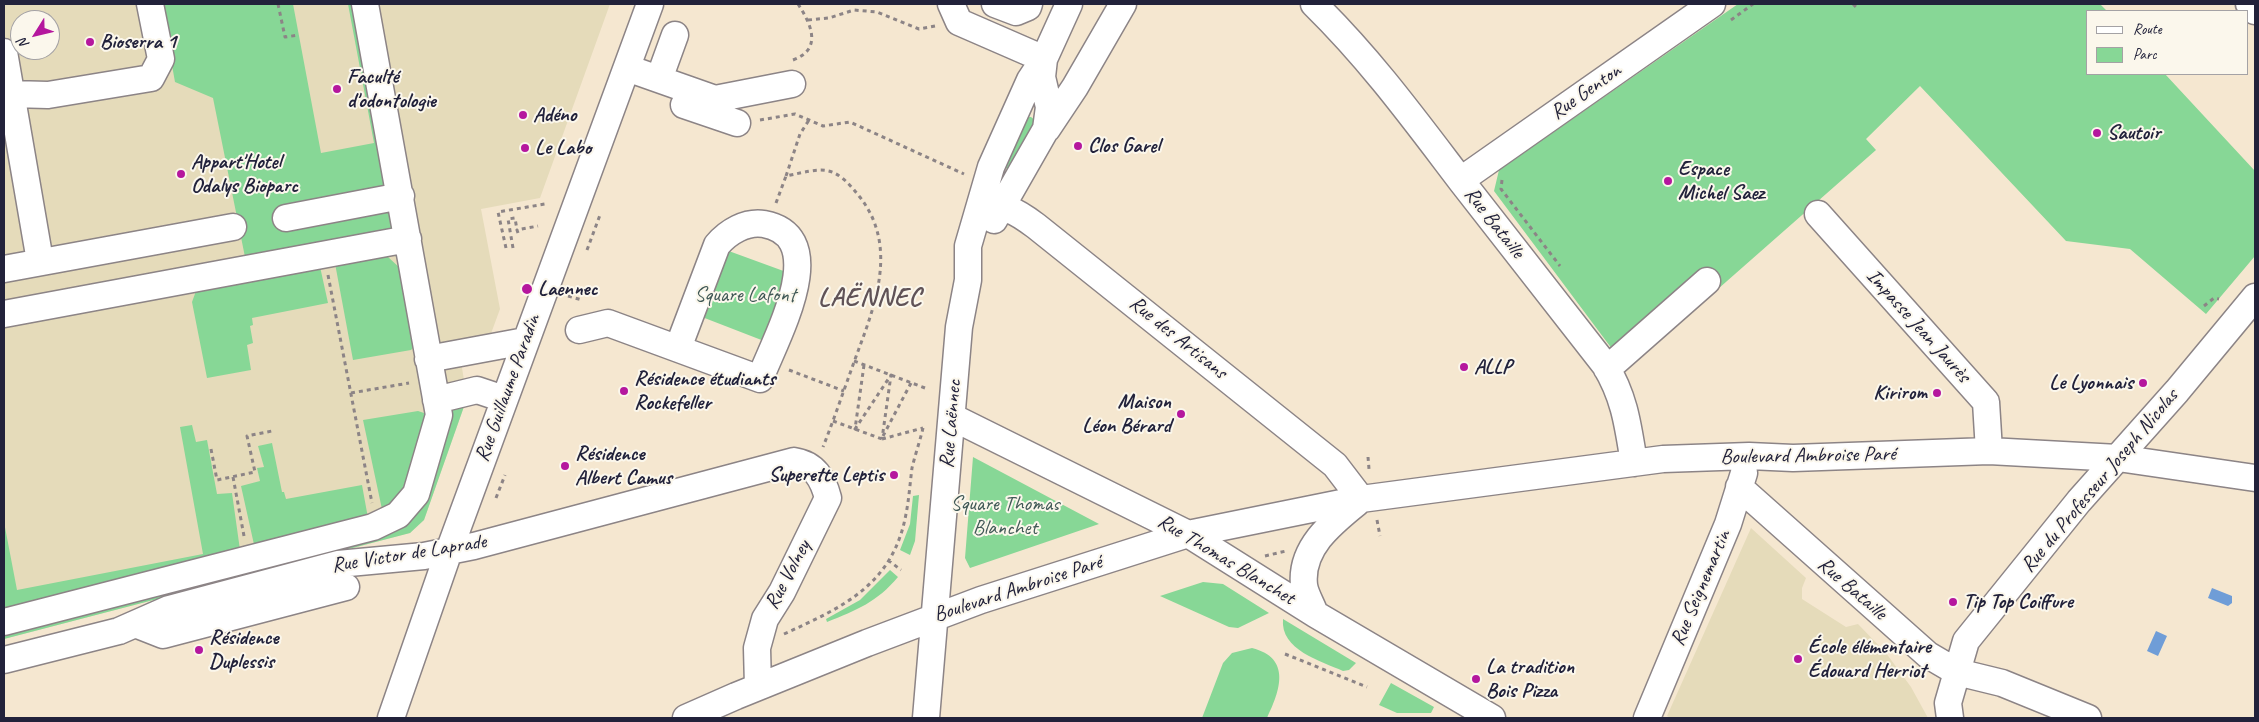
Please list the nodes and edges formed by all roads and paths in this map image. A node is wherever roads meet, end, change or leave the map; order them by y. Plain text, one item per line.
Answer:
1 (150, 4) edge
2 (278, 4) edge
3 (365, 4) edge
4 (650, 4) edge
5 (798, 4) edge
6 (984, 4) edge
7 (994, 4) edge
8 (1029, 4) edge
9 (1070, 4) edge
10 (1123, 4) edge
11 (1314, 4) edge
12 (1753, 4) edge
13 (1853, 4) edge
14 (2249, 4) edge
15 (1858, 9) dead end
16 (2255, 11) edge
17 (1720, 12) edge
18 (959, 18) edge
19 (808, 20) junction
20 (675, 35) dead end
21 (299, 36) dead end
22 (4, 52) edge
23 (101, 70) dead end
24 (624, 75) junction
25 (1039, 76) junction
26 (659, 79) junction
27 (792, 84) junction
28 (19, 95) junction
29 (1065, 102) junction
30 (795, 114) junction
31 (808, 120) junction
32 (745, 122) joint
33 (1046, 129) junction
34 (965, 174) dead end
35 (1509, 175) dead end
36 (786, 176) junction
37 (1461, 180) junction
38 (401, 196) junction
39 (545, 204) dead end
40 (1003, 207) junction
41 (978, 212) junction
42 (1818, 214) dead end
43 (600, 216) dead end
44 (286, 218) dead end
45 (768, 225) junction
46 (538, 226) dead end
47 (232, 227) dead end
48 (408, 239) junction
49 (506, 248) dead end
50 (513, 248) dead end
51 (587, 250) dead end
52 (40, 262) junction
53 (4, 269) edge
54 (328, 271) dead end
55 (1565, 273) dead end
56 (968, 280) junction
57 (1707, 281) dead end
58 (562, 294) dead end
59 (2255, 297) edge
60 (2219, 299) dead end
61 (582, 300) dead end
62 (2204, 306) dead end
63 (4, 314) edge
64 (579, 330) dead end
65 (525, 341) junction
66 (678, 348) junction
67 (854, 361) junction
68 (864, 365) junction
69 (1607, 369) junction
70 (791, 370) dead end
71 (891, 375) junction
72 (432, 379) junction
73 (911, 384) junction
74 (925, 388) dead end
75 (844, 391) junction
76 (351, 393) junction
77 (504, 399) junction
78 (952, 417) junction
79 (833, 421) junction
80 (855, 429) junction
81 (272, 431) dead end
82 (882, 439) junction
83 (210, 449) dead end
84 (1989, 451) junction
85 (1749, 456) junction
86 (2118, 458) junction
87 (1634, 463) junction
88 (814, 470) junction
89 (505, 476) dead end
90 (233, 477) junction
91 (2255, 478) edge
92 (1739, 487) junction
93 (497, 496) dead end
94 (1361, 499) junction
95 (376, 525) junction
96 (243, 532) dead end
97 (1188, 534) junction
98 (1285, 544) dead end
99 (1286, 550) junction
100 (1291, 550) dead end
101 (449, 551) junction
102 (1262, 557) dead end
103 (888, 560) junction
104 (901, 570) dead end
105 (346, 587) dead end
106 (1316, 614) junction
107 (934, 616) junction
108 (5, 621) edge
109 (135, 624) junction
110 (781, 636) dead end
111 (1285, 654) dead end
112 (4, 660) edge
113 (1957, 672) junction
114 (758, 687) junction
115 (1366, 687) dead end
116 (391, 718) edge
117 (686, 718) edge
118 (926, 718) edge
119 (1492, 718) edge
120 (1646, 718) edge
121 (1950, 718) edge
122 (2088, 718) edge

1 - 28 street
2 - 21 path
3 - 38 street
4 - 24 street, Rue Guillaume Paradin
5 - 19 path
6 - 18 street
7 - 8 street
9 - 25 street, Rue Laënnec
10 - 29 street
11 - 37 street, Rue Bataille
12 - 17 path
13 - 15 path
14 - 16 street
17 - 37 street, Rue Genton
18 - 19 path
18 - 25 street
19 - 27 path
20 - 26 street
22 - 28 street
23 - 28 street
24 - 26 street
24 - 32 street
24 - 65 street, Rue Guillaume Paradin
25 - 29 street
25 - 33 street, Rue Laënnec
25 - 41 street, Rue Laënnec
26 - 27 street
27 - 30 path
28 - 52 street
29 - 33 street
30 - 31 path
30 - 32 path
31 - 34 path
31 - 36 path
33 - 40 street, Rue Laënnec
35 - 55 path
36 - 45 path
36 - 67 path
37 - 69 street, Rue Bataille
38 - 44 street
38 - 48 street
39 - 49 path
40 - 41 street
40 - 56 street, Rue Laënnec
40 - 94 street, Rue des Artisans
41 - 56 street, Rue Laënnec
42 - 84 street, Impasse Jean Jaurès
43 - 51 path
45 - 66 street
45 - 66 street
46 - 50 path
47 - 52 street
48 - 63 street
48 - 72 street
52 - 53 street
54 - 76 path
56 - 78 street, Rue Laënnec
57 - 69 street
58 - 61 path
59 - 86 street, Rue du Professeur Joseph Nicolas
60 - 62 path
64 - 66 street
65 - 72 street
65 - 77 street, Rue Guillaume Paradin
67 - 68 path
67 - 75 path
68 - 71 path
68 - 80 path
69 - 87 street, Rue Bataille
70 - 75 path
71 - 73 path
71 - 80 path
71 - 82 path
72 - 76 path
72 - 77 street
72 - 95 street
73 - 74 path
73 - 82 path
75 - 79 path
76 - 95 path
77 - 101 street, Rue Guillaume Paradin
78 - 97 street, Rue Thomas Blanchet
78 - 107 street, Rue Laënnec
79 - 80 path
79 - 88 path
80 - 82 path
81 - 90 path
82 - 103 path
83 - 90 path
84 - 85 street, Boulevard Ambroise Paré
84 - 86 street, Boulevard Ambroise Paré
85 - 87 street, Boulevard Ambroise Paré
85 - 92 street, Rue Seignemartin
86 - 91 street, Boulevard Ambroise Paré
86 - 113 street, Rue du Professeur Joseph Nicolas
87 - 94 street, Boulevard Ambroise Paré
88 - 101 street, Rue Victor de Laprade
88 - 114 street, Rue Volney
89 - 93 path
90 - 96 path
92 - 113 street, Rue Bataille
92 - 120 street, Rue Seignemartin
94 - 97 street, Boulevard Ambroise Paré
94 - 106 street
95 - 108 street
97 - 106 street, Rue Thomas Blanchet
97 - 107 street, Boulevard Ambroise Paré
98 - 99 path
99 - 100 path
99 - 102 path
101 - 109 street, Rue Victor de Laprade
101 - 116 street, Rue Guillaume Paradin
103 - 104 path
103 - 110 path
105 - 109 street
106 - 119 street, Rue Thomas Blanchet
107 - 114 street, Boulevard Ambroise Paré
107 - 118 street, Rue Laënnec
109 - 112 street, Rue Victor de Laprade
111 - 115 path
113 - 121 street
113 - 122 street, Rue Bataille
114 - 117 street, Boulevard Ambroise Paré

